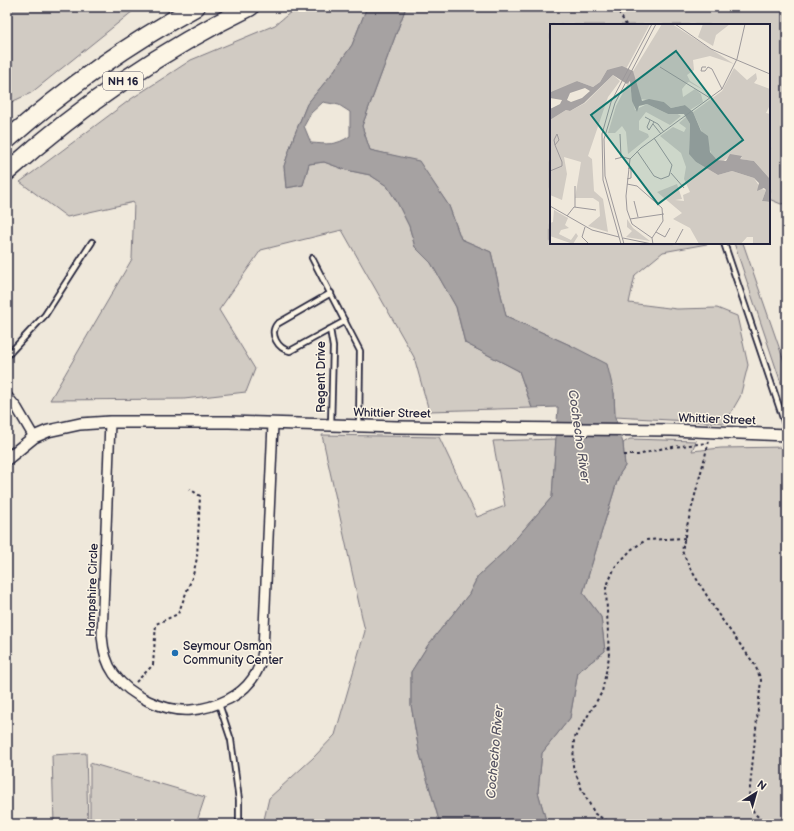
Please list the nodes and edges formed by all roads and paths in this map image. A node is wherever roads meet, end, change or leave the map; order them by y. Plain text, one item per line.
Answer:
1 (196, 7) edge
2 (250, 7) edge
3 (616, 7) edge
4 (625, 24) edge
5 (7, 140) edge
6 (7, 172) edge
7 (92, 242) dead end
8 (724, 244) edge
9 (312, 258) dead end
10 (331, 293) junction
11 (346, 320) junction
12 (330, 328) junction
13 (7, 356) edge
14 (7, 396) edge
15 (110, 422) junction
16 (273, 424) junction
17 (331, 425) junction
18 (359, 426) junction
19 (787, 430) edge
20 (787, 435) edge
21 (34, 437) junction
22 (624, 455) dead end
23 (7, 458) edge
24 (190, 489) dead end
25 (685, 538) junction
26 (143, 674) dead end
27 (219, 704) junction
28 (762, 820) junction
29 (239, 824) edge
30 (625, 824) edge
31 (758, 824) edge
32 (766, 824) edge

1 - 5 highway, NH 16
2 - 6 highway, NH 16
3 - 4 path
7 - 13 lane
8 - 19 lane
9 - 10 lane
10 - 11 lane
10 - 12 lane, Regent Drive
11 - 12 lane, Regent Drive
11 - 18 lane
12 - 17 lane, Regent Drive
14 - 21 street
15 - 16 street, Whittier Street
15 - 21 street, Whittier Street
15 - 27 street, Hampshire Circle
16 - 17 street, Whittier Street
16 - 27 street, Hampshire Circle
17 - 18 street, Whittier Street
18 - 20 street, Whittier Street
21 - 23 street, Whittier Street
22 - 25 path
24 - 26 path
25 - 28 path
25 - 30 path
27 - 29 lane
28 - 31 path
28 - 32 path

